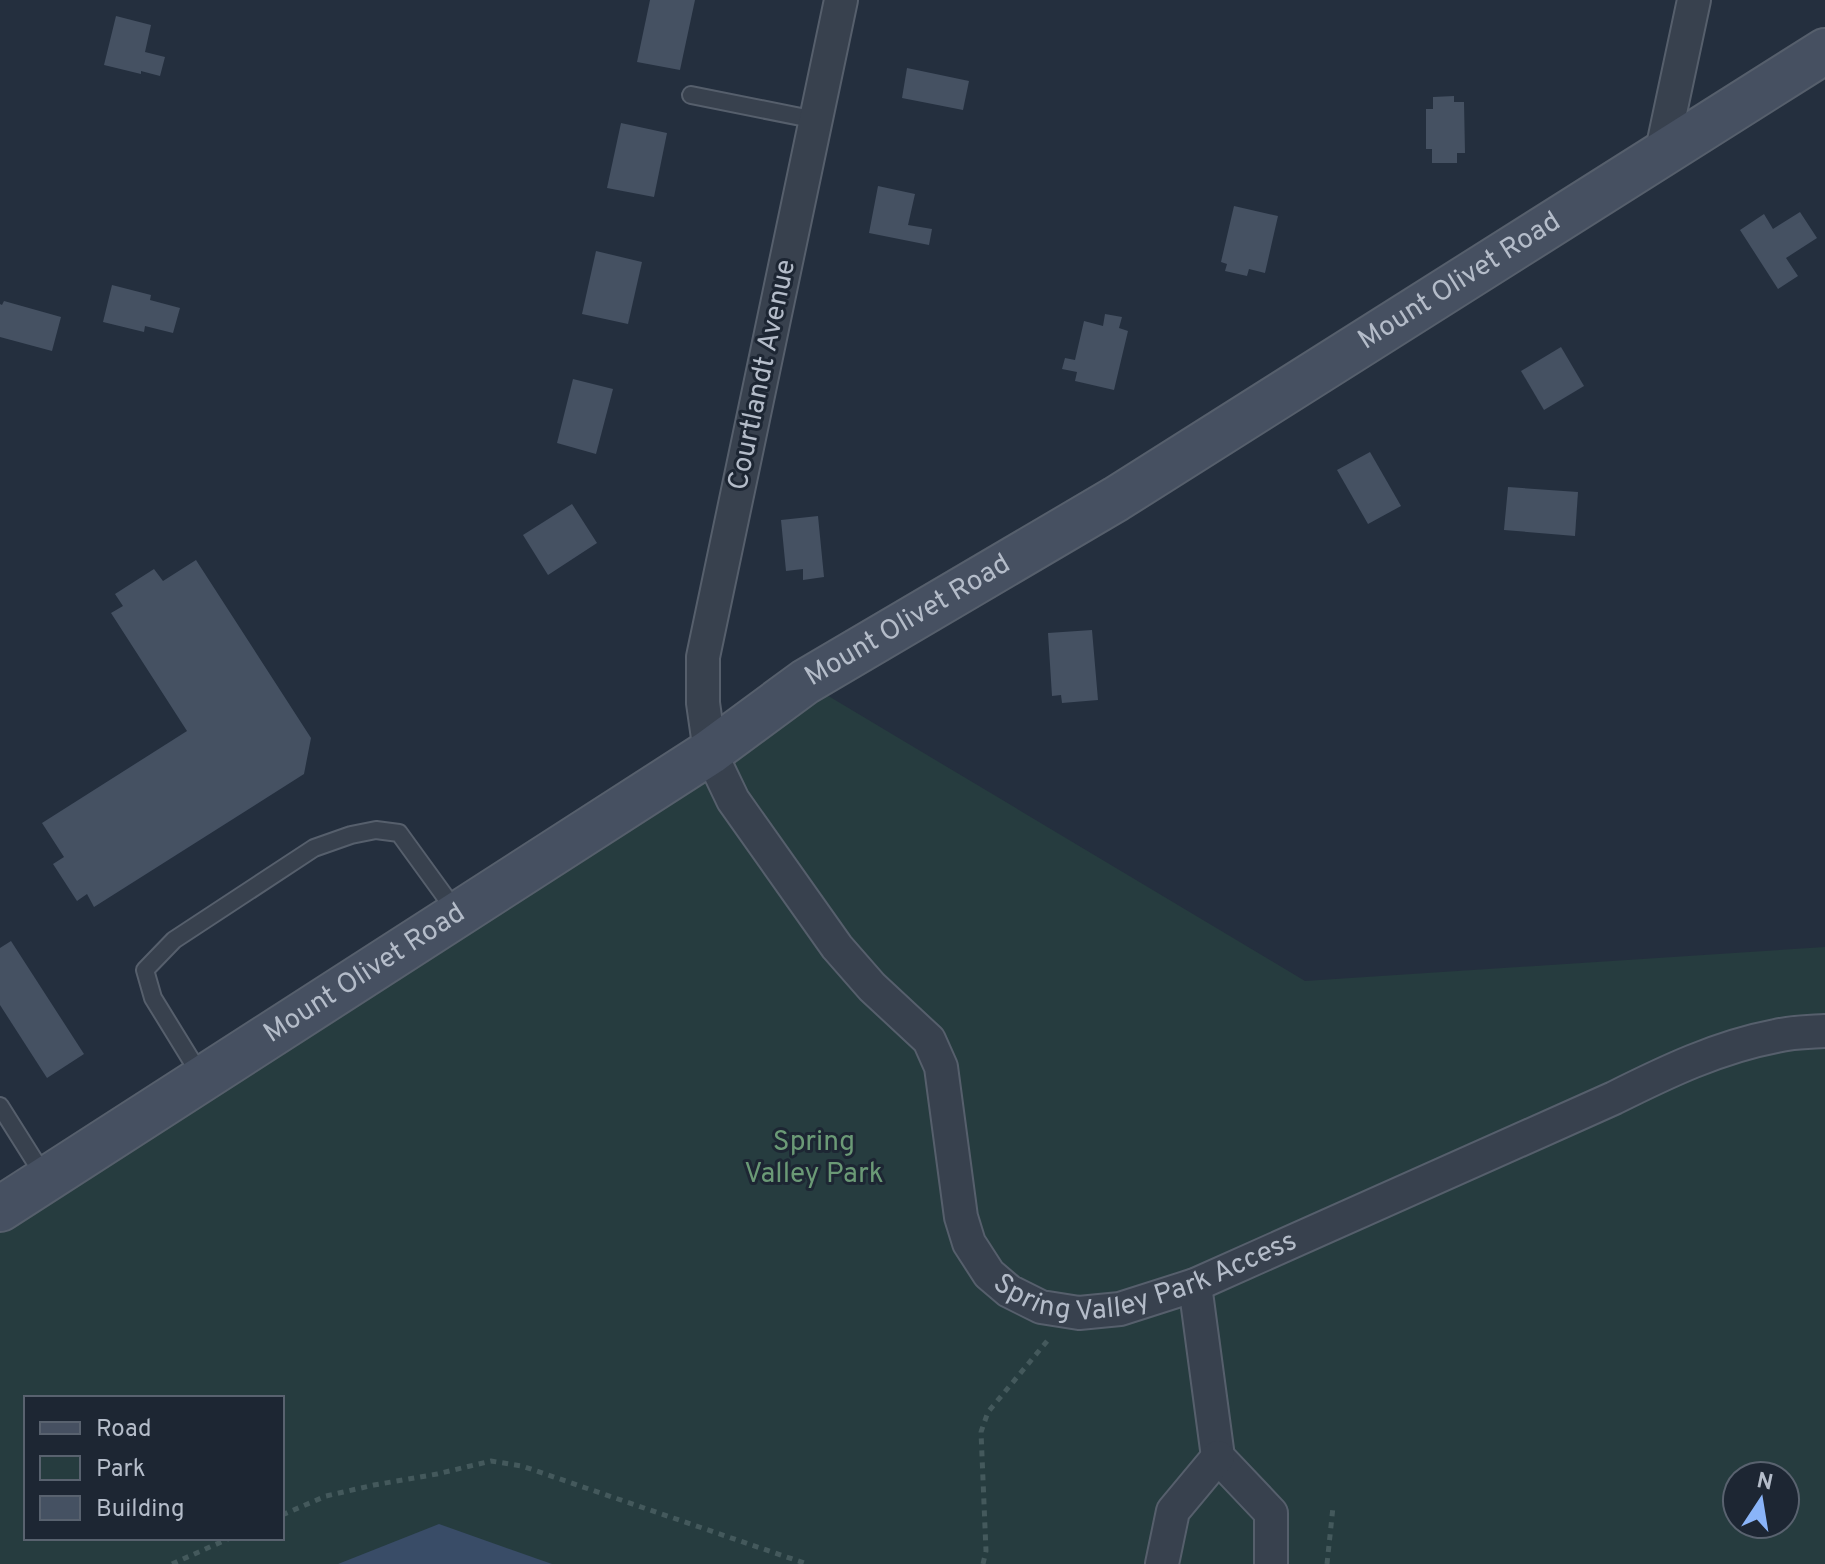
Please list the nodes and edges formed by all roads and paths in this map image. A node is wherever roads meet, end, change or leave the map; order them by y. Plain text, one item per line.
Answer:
1 (841, 0) edge
2 (1694, 0) edge
3 (1825, 51) edge
4 (691, 95) dead end
5 (816, 120) junction
6 (1661, 155) junction
7 (710, 752) junction
8 (458, 914) junction
9 (1825, 1031) edge
10 (202, 1078) junction
11 (0, 1106) edge
12 (46, 1179) junction
13 (0, 1209) edge
14 (1195, 1285) junction
15 (1065, 1310) junction
16 (1218, 1457) junction
17 (1333, 1507) dead end
18 (284, 1514) edge
19 (226, 1540) edge
20 (172, 1564) edge
21 (807, 1564) edge
22 (983, 1564) edge
23 (1162, 1564) edge
24 (1271, 1564) edge
25 (1327, 1564) edge

1 - 5 street, Courtlandt Avenue
2 - 6 street
3 - 6 street, Mount Olivet Road
4 - 5 lane
5 - 7 street, Courtlandt Avenue
6 - 7 street, Mount Olivet Road
7 - 8 street, Mount Olivet Road
7 - 15 street, Spring Valley Park Access
8 - 10 street, Mount Olivet Road
8 - 10 lane
9 - 14 street, Spring Valley Park Access
10 - 12 street, Mount Olivet Road
11 - 12 lane
12 - 13 street, Mount Olivet Road
14 - 15 street, Spring Valley Park Access
14 - 16 street
15 - 22 path
16 - 23 street
16 - 24 street
17 - 25 path
18 - 21 path
19 - 20 path

